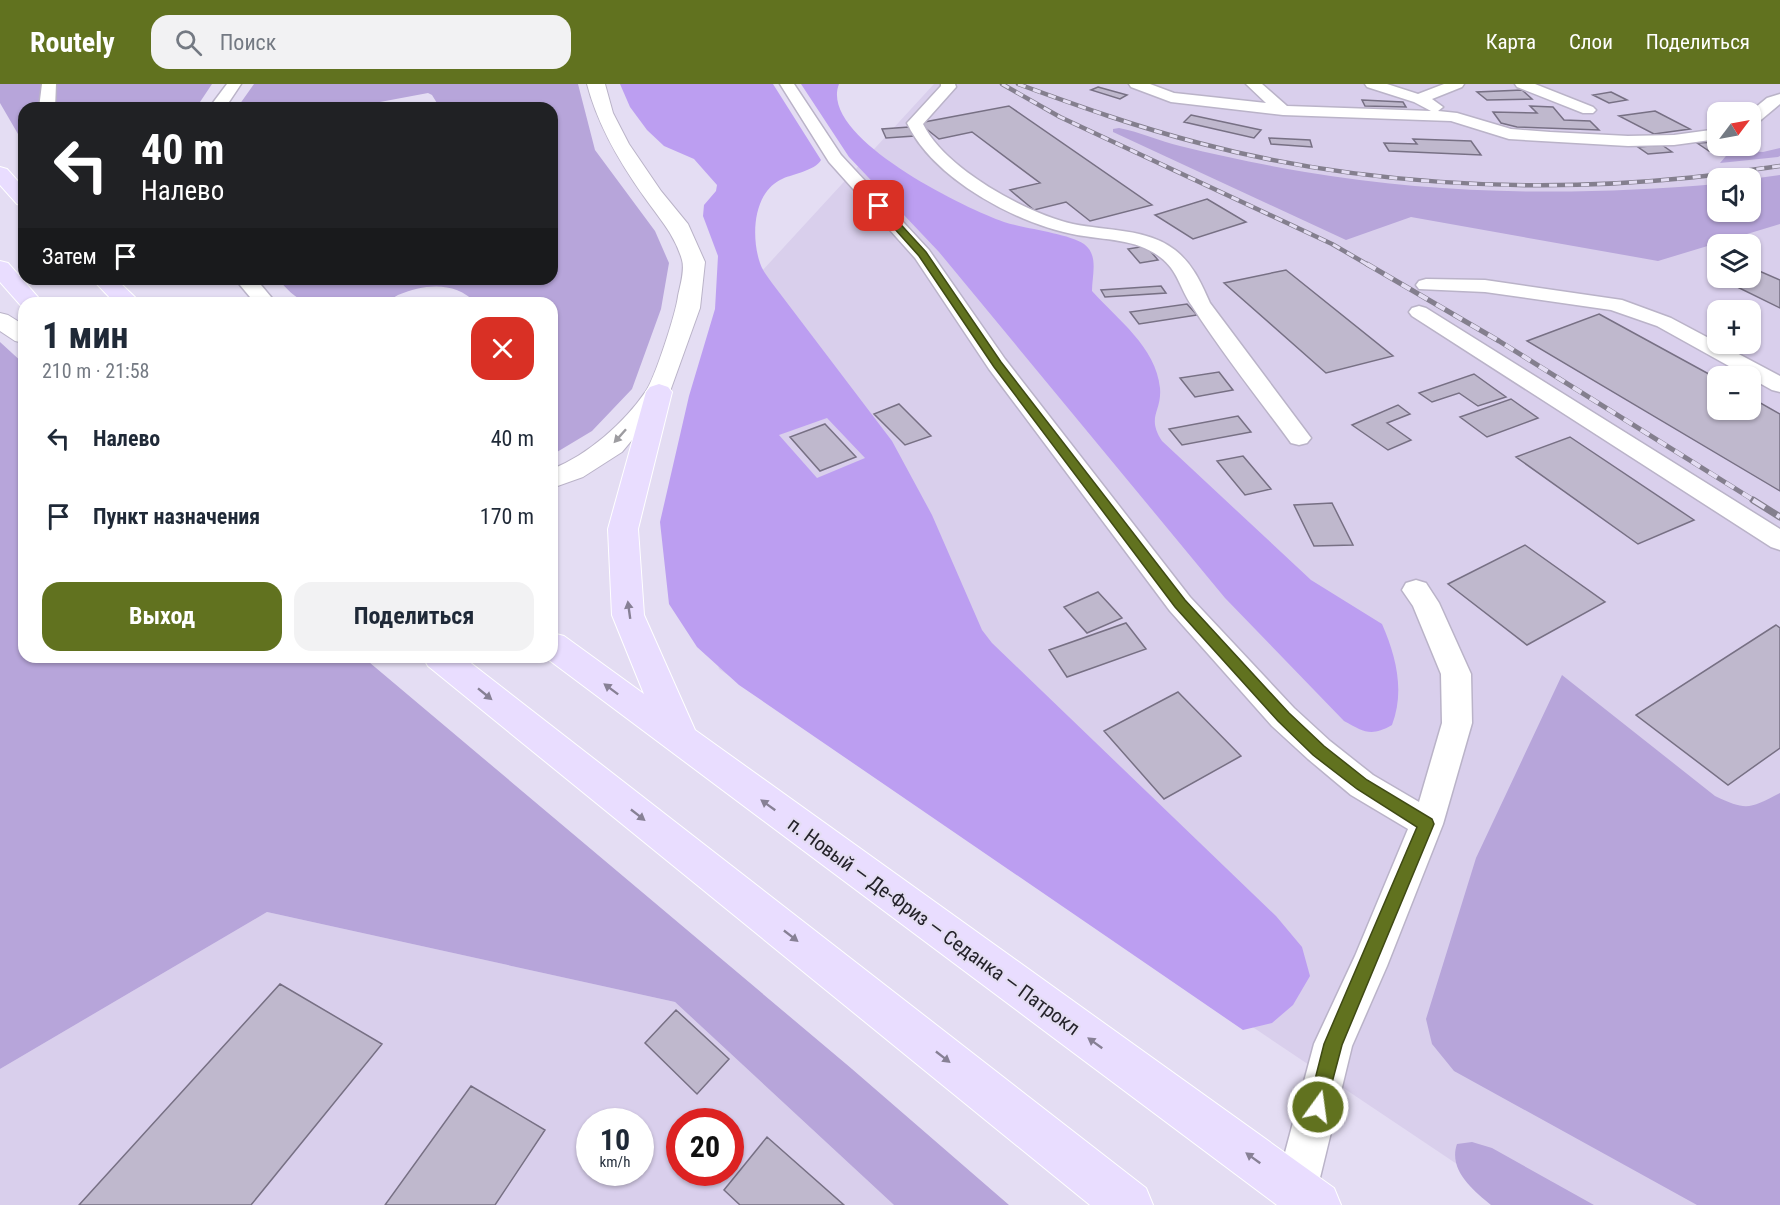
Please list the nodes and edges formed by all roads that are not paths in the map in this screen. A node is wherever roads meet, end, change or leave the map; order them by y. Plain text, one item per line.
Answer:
1 (49, 84) edge
2 (234, 84) edge
3 (596, 84) edge
4 (788, 84) edge
5 (948, 84) edge
6 (1137, 84) edge
7 (1253, 84) edge
8 (1372, 84) edge
9 (1457, 84) edge
10 (1522, 84) edge
11 (1419, 99) junction
12 (1780, 99) edge
13 (48, 102) edge
14 (221, 102) edge
15 (1283, 110) junction
16 (1588, 110) dead end
17 (1761, 111) edge
18 (1452, 116) junction
19 (1707, 136) edge
20 (0, 173) edge
21 (18, 193) edge
22 (0, 268) edge
23 (110, 285) edge
24 (250, 285) edge
25 (1426, 285) dead end
26 (26, 297) edge
27 (122, 297) edge
28 (261, 297) edge
29 (1419, 312) dead end
30 (0, 320) edge
31 (18, 332) edge
32 (1780, 385) edge
33 (659, 392) junction
34 (1299, 438) dead end
35 (558, 477) edge
36 (1780, 540) edge
37 (1416, 590) dead end
38 (558, 649) edge
39 (448, 663) edge
40 (682, 742) junction
41 (1426, 824) junction
42 (1307, 1197) edge
43 (1129, 1205) edge

1 - 13 lane
2 - 14 lane
3 - 33 street
4 - 41 lane
5 - 34 lane
6 - 15 lane
7 - 15 lane
8 - 11 lane
9 - 11 lane
10 - 16 lane
11 - 18 lane
12 - 17 lane
15 - 18 lane
18 - 19 lane
20 - 21 main road
22 - 26 main road
23 - 27 main road
24 - 28 lane
25 - 32 lane
29 - 36 lane
30 - 31 street
33 -> 35 street
40 -> 33 main road
37 - 41 lane
40 -> 38 main road, п. Новый — Де-Фриз — Седанка — Патрокл
39 -> 43 main road
42 -> 40 main road, п. Новый — Де-Фриз — Седанка — Патрокл
41 - 42 lane

